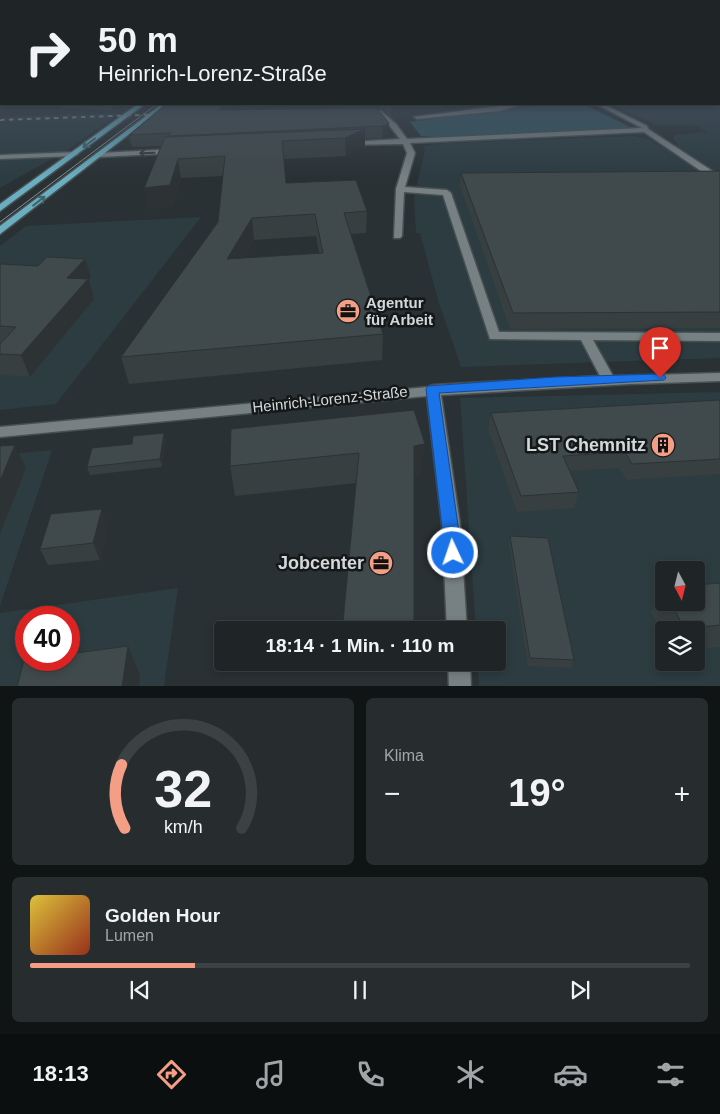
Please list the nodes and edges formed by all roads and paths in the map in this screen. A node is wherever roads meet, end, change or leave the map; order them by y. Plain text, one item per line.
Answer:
1 (128, 114) edge
2 (152, 114) edge
3 (382, 114) edge
4 (448, 114) edge
5 (619, 114) edge
6 (417, 117) dead end
7 (645, 130) junction
8 (406, 140) junction
9 (342, 145) edge
10 (186, 151) edge
11 (74, 154) junction
12 (99, 155) junction
13 (0, 158) edge
14 (720, 180) edge
15 (400, 189) junction
16 (0, 208) edge
17 (0, 231) edge
18 (397, 236) dead end
19 (720, 337) edge
20 (586, 338) junction
21 (720, 377) edge
22 (608, 379) junction
23 (433, 389) junction
24 (0, 432) edge
25 (456, 621) edge
26 (459, 671) edge
27 (460, 686) edge

1 -> 11 main road
2 - 12 main road
3 - 8 street
4 - 6 street
5 - 7 street
7 - 8 street
7 - 14 street
8 - 9 street
8 - 15 street
10 -> 12 street
11 - 13 street
11 - 16 main road
17 -> 12 main road
15 - 18 street
15 - 20 street
19 - 20 street
20 - 22 street
21 - 22 street, Heinrich-Lorenz-Straße
22 - 23 street, Heinrich-Lorenz-Straße
23 - 24 street, Heinrich-Lorenz-Straße
23 - 25 street
26 - 27 street

